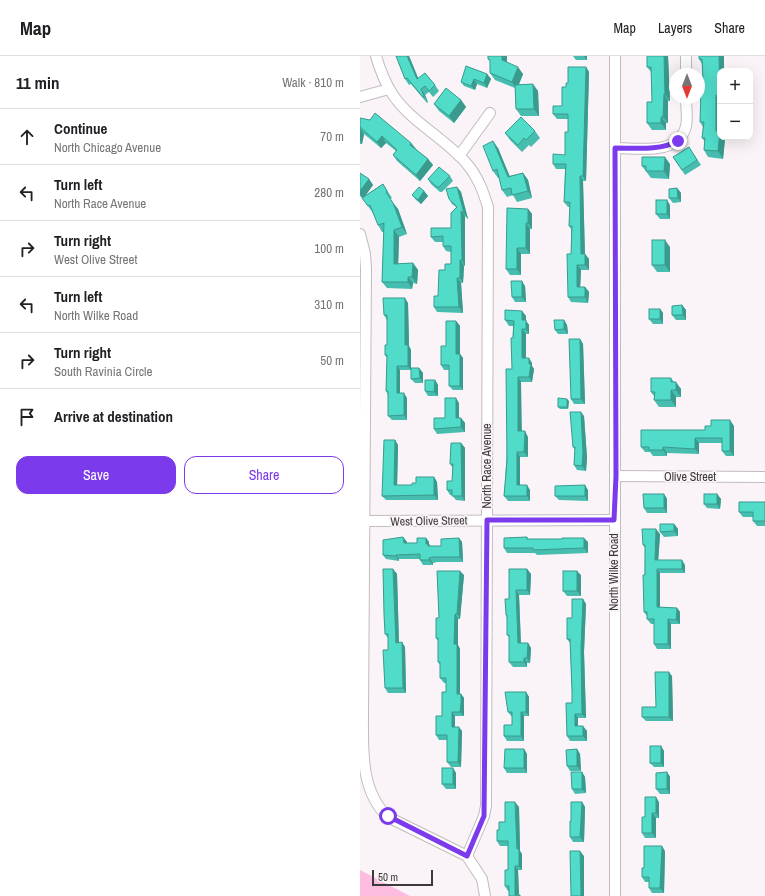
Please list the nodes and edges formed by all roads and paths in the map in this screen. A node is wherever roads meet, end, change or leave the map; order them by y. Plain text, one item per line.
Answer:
1 (376, 56) edge
2 (615, 56) edge
3 (686, 56) edge
4 (686, 68) edge
5 (389, 89) junction
6 (360, 97) edge
7 (686, 104) edge
8 (490, 113) dead end
9 (615, 148) junction
10 (460, 156) junction
11 (360, 234) edge
12 (616, 476) junction
13 (765, 477) edge
14 (487, 520) junction
15 (614, 520) junction
16 (364, 521) junction
17 (361, 713) edge
18 (467, 856) junction
19 (486, 896) edge
20 (615, 896) edge

1 - 5 street, North Race Avenue
2 - 9 street, North Wilke Road
3 - 4 street
5 - 6 street
5 - 10 street, North Race Avenue
7 - 9 street
8 - 10 street
9 - 12 street, North Wilke Road
10 - 14 street, North Race Avenue
11 - 16 street
12 - 13 street, Olive Street
12 - 15 street, North Wilke Road
14 - 15 street, West Olive Street
14 - 16 street, West Olive Street
14 - 18 street, North Race Avenue
15 - 20 street, North Wilke Road
16 - 17 street
17 - 18 street
18 - 19 street

